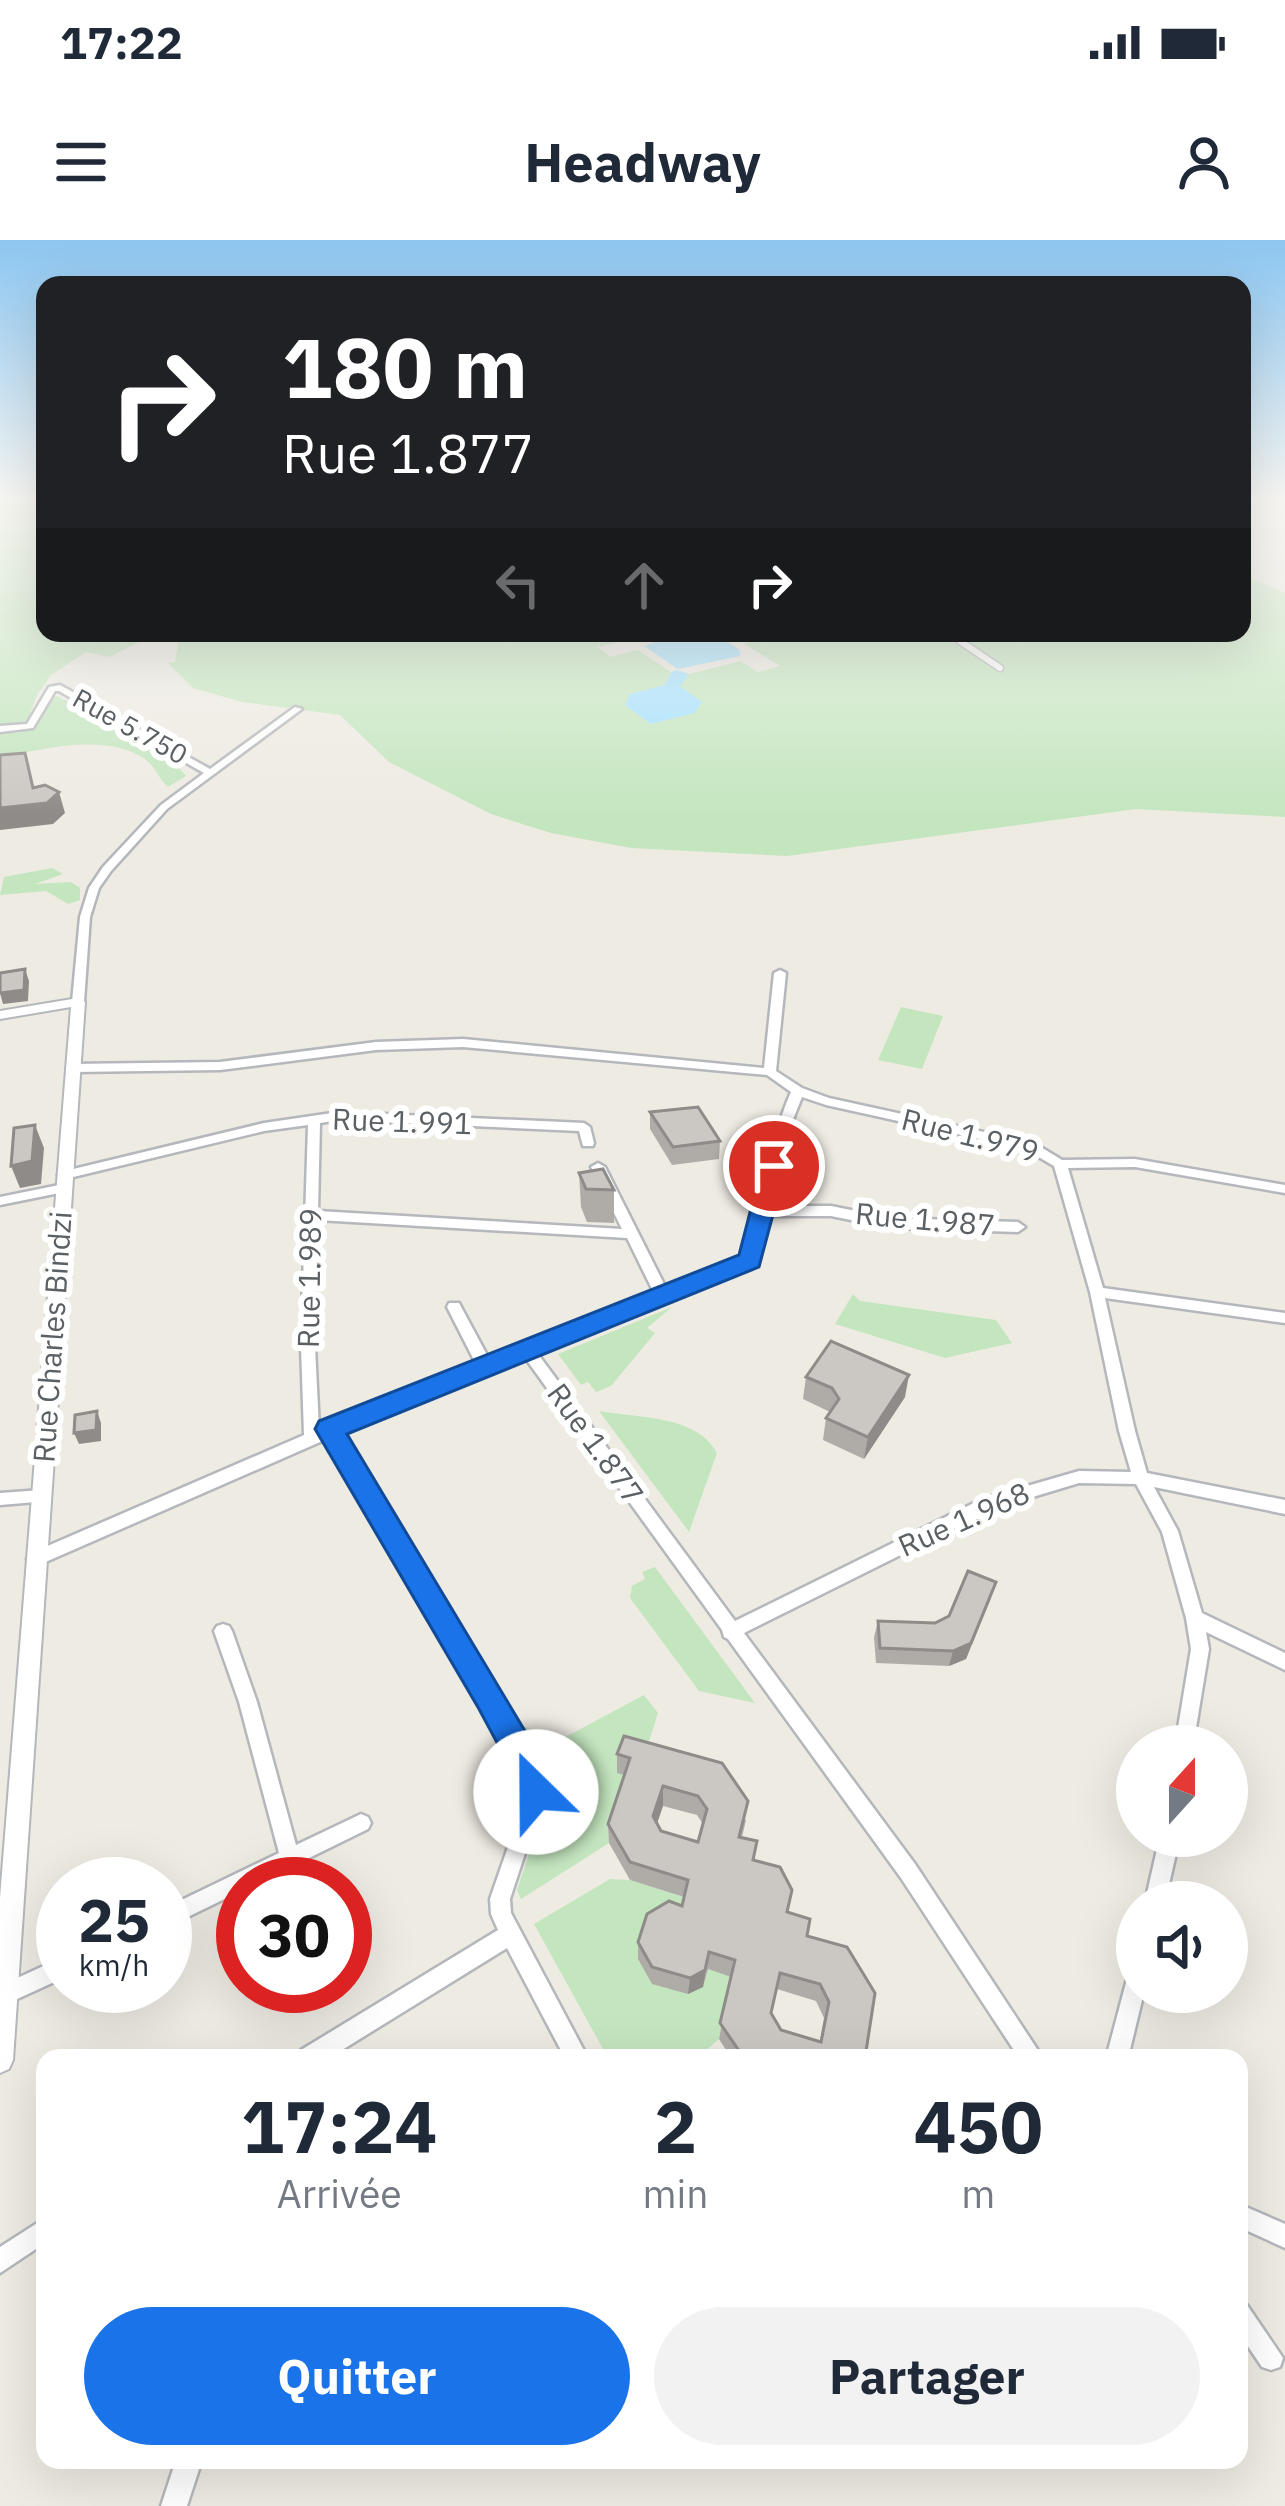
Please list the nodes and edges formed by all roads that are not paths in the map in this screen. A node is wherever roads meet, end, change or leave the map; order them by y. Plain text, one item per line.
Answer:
1 (961, 642) edge
2 (1000, 668) dead end
3 (298, 710) dead end
4 (0, 729) edge
5 (209, 772) junction
6 (780, 974) dead end
7 (78, 1002) junction
8 (0, 1015) edge
9 (73, 1068) junction
10 (770, 1072) junction
11 (797, 1091) junction
12 (314, 1120) junction
13 (588, 1143) dead end
14 (1060, 1163) junction
15 (598, 1167) edge
16 (65, 1181) junction
17 (1285, 1189) edge
18 (0, 1201) edge
19 (766, 1211) junction
20 (310, 1216) junction
21 (1018, 1227) dead end
22 (632, 1234) junction
23 (1097, 1292) junction
24 (663, 1297) junction
25 (454, 1307) dead end
26 (1285, 1318) edge
27 (527, 1350) junction
28 (484, 1364) junction
29 (321, 1433) junction
30 (1141, 1478) junction
31 (42, 1496) junction
32 (0, 1499) edge
33 (1285, 1507) edge
34 (35, 1559) junction
35 (1196, 1618) junction
36 (223, 1631) dead end
37 (730, 1632) junction
38 (1285, 1661) edge
39 (1187, 1725) edge
40 (361, 1823) dead end
41 (8, 1835) edge
42 (290, 1857) edge
43 (292, 1857) edge
44 (512, 1934) junction
45 (36, 1980) edge
46 (4, 1995) junction
47 (1129, 2013) edge
48 (324, 2049) edge
49 (572, 2049) edge
50 (1026, 2049) edge
51 (1120, 2049) edge
52 (0, 2058) edge
53 (1248, 2219) edge
54 (36, 2235) edge
55 (1285, 2236) edge
56 (0, 2261) edge
57 (1248, 2326) edge
58 (1271, 2358) dead end
59 (186, 2469) edge
60 (174, 2506) edge

1 - 2 street
3 - 5 street, Rue Charles Bindzi
4 - 5 street, Rue 5.750
5 - 7 street, Rue Charles Bindzi
6 - 10 street
7 - 8 street
7 - 9 street, Rue Charles Bindzi
9 - 10 street
9 - 16 street, Rue Charles Bindzi
10 - 11 street, Rue 1.979
11 - 14 street, Rue 1.979
11 - 19 street
12 - 13 street, Rue 1.991
12 - 16 street, Rue 1.991
12 - 20 street, Rue 1.989
14 - 17 street, Rue 1.979
14 - 23 street
15 - 22 street
16 - 18 street, Rue 1.991
16 - 31 street, Rue Charles Bindzi
19 - 21 street, Rue 1.987
19 - 24 street
20 - 22 street
20 - 29 street, Rue 1.989
22 - 24 street
23 - 26 street
23 - 30 street
24 - 27 street
25 - 28 street
27 - 28 street
27 - 37 street, Rue 1.877
28 - 29 street
29 - 34 street
29 - 44 street
30 - 33 street, Rue 1.968
30 - 35 street
30 - 37 street, Rue 1.968
31 - 32 street
31 - 34 street, Rue Charles Bindzi
34 - 41 street, Rue Charles Bindzi
35 - 38 street
35 - 39 street
36 - 42 street
37 - 50 street, Rue 1.877
40 - 43 street
41 - 46 street, Rue Charles Bindzi
44 - 48 street
44 - 49 street
45 - 46 street
46 - 52 street, Rue Charles Bindzi
47 - 51 street
53 - 55 street
54 - 56 street
57 - 58 street
59 - 60 street

